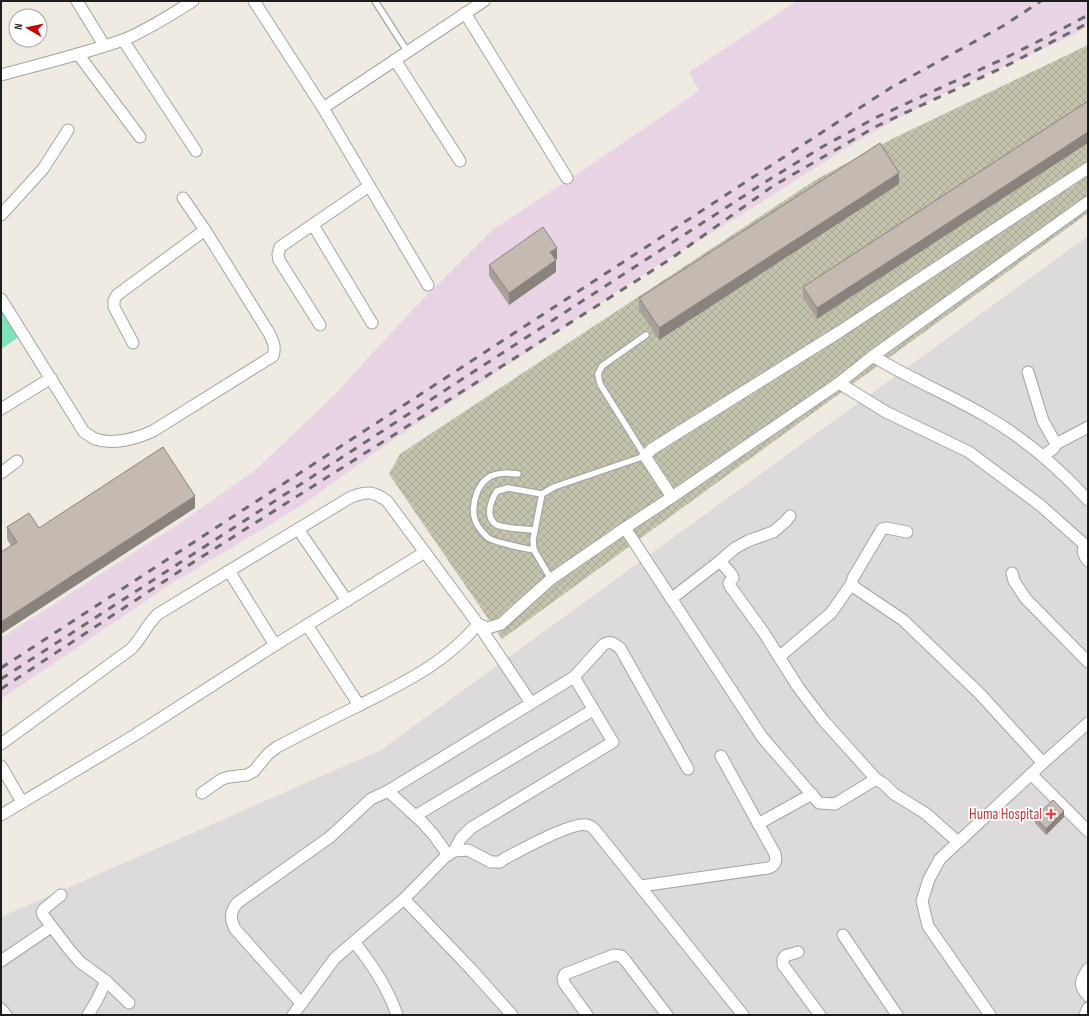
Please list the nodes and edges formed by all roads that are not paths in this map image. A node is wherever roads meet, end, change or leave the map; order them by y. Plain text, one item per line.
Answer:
1 (77, 1) edge
2 (193, 1) edge
3 (254, 1) edge
4 (375, 1) edge
5 (484, 1) edge
6 (465, 13) junction
7 (123, 40) junction
8 (104, 45) junction
9 (407, 51) junction
10 (78, 54) junction
11 (395, 60) junction
12 (1, 75) edge
13 (322, 108) junction
14 (68, 130) dead end
15 (140, 137) dead end
16 (196, 151) dead end
17 (460, 160) dead end
18 (1088, 168) edge
19 (567, 178) dead end
20 (369, 186) junction
21 (183, 198) dead end
22 (1088, 202) edge
23 (1, 215) edge
24 (313, 225) junction
25 (204, 230) junction
26 (428, 285) dead end
27 (1, 299) edge
28 (372, 324) dead end
29 (320, 325) dead end
30 (646, 335) dead end
31 (133, 343) dead end
32 (873, 356) junction
33 (1028, 372) dead end
34 (51, 378) junction
35 (839, 383) junction
36 (1, 409) edge
37 (1088, 427) edge
38 (1056, 444) junction
39 (645, 456) junction
40 (1043, 456) junction
41 (17, 461) dead end
42 (1, 472) edge
43 (518, 474) dead end
44 (542, 494) junction
45 (672, 497) junction
46 (1088, 500) edge
47 (790, 516) dead end
48 (625, 528) junction
49 (298, 529) junction
50 (534, 530) junction
51 (907, 532) dead end
52 (534, 550) junction
53 (425, 552) junction
54 (720, 561) junction
55 (1088, 561) edge
56 (229, 571) junction
57 (1012, 573) dead end
58 (551, 579) junction
59 (852, 583) junction
60 (671, 599) junction
61 (347, 601) junction
62 (478, 624) junction
63 (307, 625) junction
64 (274, 645) junction
65 (780, 657) junction
66 (1088, 662) edge
67 (574, 677) junction
68 (531, 703) junction
69 (359, 705) junction
70 (594, 710) junction
71 (1088, 723) edge
72 (1, 744) edge
73 (721, 756) dead end
74 (1043, 763) junction
75 (1, 766) edge
76 (688, 769) dead end
77 (1031, 774) junction
78 (876, 779) junction
79 (388, 791) junction
80 (202, 793) dead end
81 (812, 794) junction
82 (22, 802) junction
83 (1, 815) edge
84 (415, 816) junction
85 (758, 824) junction
86 (1088, 831) edge
87 (958, 842) junction
88 (451, 853) junction
89 (640, 886) junction
90 (61, 895) dead end
91 (404, 899) junction
92 (51, 927) junction
93 (844, 935) dead end
94 (354, 942) junction
95 (798, 952) dead end
96 (1, 961) edge
97 (1088, 969) edge
98 (106, 981) junction
99 (1088, 996) edge
100 (129, 1003) dead end
101 (301, 1003) junction
102 (1088, 1008) edge
103 (1, 1009) edge
104 (6, 1015) edge
105 (88, 1015) edge
106 (293, 1015) edge
107 (396, 1015) edge
108 (512, 1015) edge
109 (587, 1015) edge
110 (667, 1015) edge
111 (743, 1015) edge
112 (820, 1015) edge
113 (897, 1015) edge
114 (990, 1015) edge
115 (1085, 1015) edge

1 - 8 street
2 - 7 street
3 - 13 street
4 - 9 lane
5 - 6 street
6 - 9 street
6 - 19 street
7 - 8 street
7 - 16 street
8 - 10 street
9 - 11 street
10 - 12 street
10 - 15 street
11 - 13 street
11 - 17 street
13 - 20 street
14 - 23 street
18 - 39 street
20 - 24 street
20 - 26 street
21 - 25 street
22 - 32 street
24 - 28 street
24 - 29 street
25 - 31 street
25 - 34 street
27 - 34 street
30 - 39 lane
32 - 35 street
32 - 40 street
33 - 38 street
34 - 36 street
35 - 45 street
35 - 55 street
37 - 38 street
38 - 40 street
39 - 44 lane
39 - 45 street
40 - 46 street
41 - 42 street
43 - 52 lane
44 - 50 lane
44 - 50 lane
45 - 48 street
47 - 54 street
48 - 58 street
48 - 60 street
49 - 53 street
49 - 56 street
49 - 61 street
50 - 52 lane
51 - 59 street
52 - 58 lane
53 - 61 street
53 - 62 street
54 - 60 street
54 - 65 street
56 - 64 street
56 - 72 street
57 - 66 street
58 - 62 street
59 - 65 street
59 - 74 street
60 - 81 street
61 - 63 street
62 - 68 street
62 - 69 street
63 - 64 street
63 - 69 street
64 - 82 street
65 - 78 street
67 - 68 street
67 - 70 street
67 - 76 street
68 - 79 street
69 - 80 street
70 - 84 street
70 - 88 street
71 - 74 street
73 - 85 street
74 - 77 street
75 - 82 street
77 - 86 street
77 - 87 street
78 - 81 street
78 - 87 street
79 - 84 street
79 - 101 street
81 - 85 street
82 - 83 street
84 - 88 street
85 - 89 street
87 - 114 street
88 - 89 street
88 - 91 street
89 - 111 street
90 - 92 street
91 - 94 street
91 - 108 street
92 - 96 street
92 - 98 street
93 - 113 street
94 - 101 street
94 - 107 street
95 - 112 street
97 - 99 street
98 - 100 street
98 - 105 street
101 - 106 street
102 - 115 street
103 - 104 street
109 - 110 street

